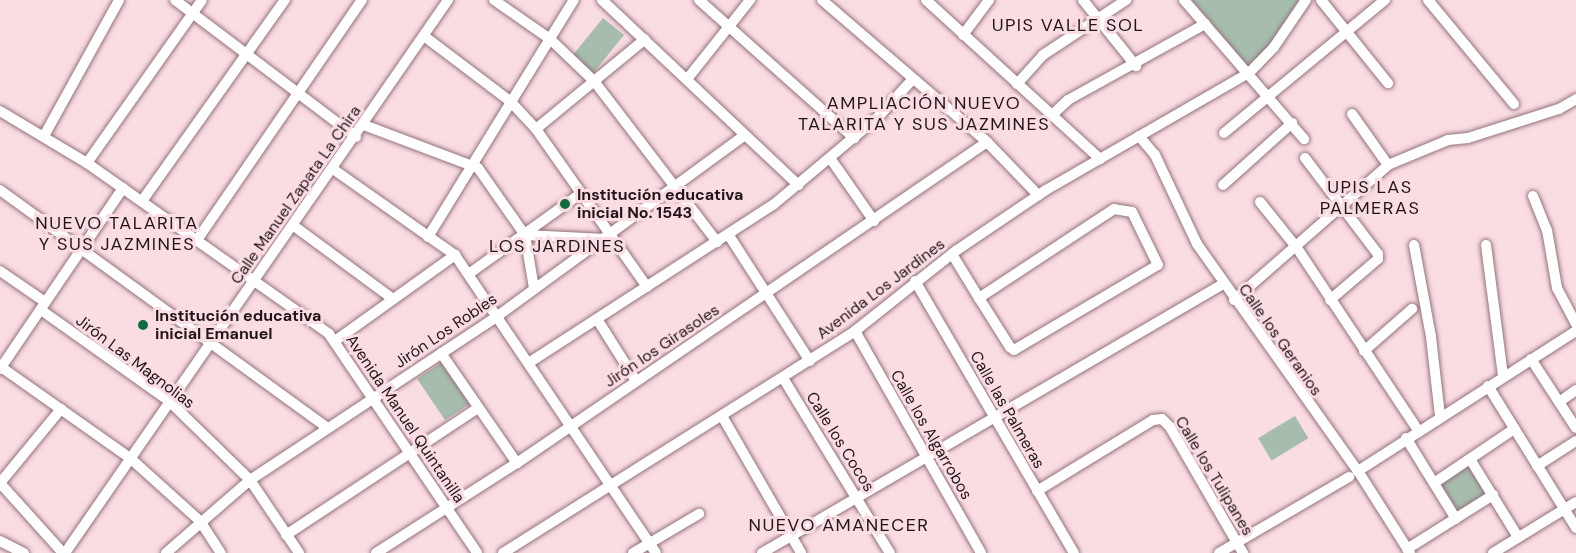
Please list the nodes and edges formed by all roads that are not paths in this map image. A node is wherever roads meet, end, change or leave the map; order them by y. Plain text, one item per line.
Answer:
1 (119, 0) edge
2 (175, 0) edge
3 (202, 0) edge
4 (285, 0) edge
5 (362, 0) edge
6 (448, 0) edge
7 (495, 0) edge
8 (574, 0) edge
9 (602, 0) edge
10 (699, 0) edge
11 (750, 0) edge
12 (822, 0) edge
13 (841, 0) edge
14 (926, 0) edge
15 (989, 0) edge
16 (1083, 0) edge
17 (1126, 0) edge
18 (1184, 0) edge
19 (1306, 0) edge
20 (1321, 0) edge
21 (1385, 0) edge
22 (1428, 0) edge
23 (832, 9) junction
24 (193, 14) junction
25 (1098, 19) junction
26 (1205, 24) junction
27 (729, 26) junction
28 (1347, 31) junction
29 (963, 35) junction
30 (424, 36) junction
31 (550, 39) junction
32 (645, 39) junction
33 (248, 56) junction
34 (1136, 66) junction
35 (1249, 73) junction
36 (688, 78) junction
37 (912, 80) junction
38 (594, 81) junction
39 (1388, 83) dead end
40 (1017, 84) junction
41 (299, 94) junction
42 (1270, 97) junction
43 (1576, 99) edge
44 (510, 101) junction
45 (1514, 104) dead end
46 (0, 111) edge
47 (1352, 114) dead end
48 (1052, 115) junction
49 (1292, 123) junction
50 (363, 125) junction
51 (536, 129) junction
52 (1224, 133) dead end
53 (745, 135) junction
54 (44, 136) junction
55 (1139, 136) junction
56 (356, 137) junction
57 (854, 138) junction
58 (1304, 139) dead end
59 (987, 142) junction
60 (830, 158) junction
61 (1305, 158) dead end
62 (1100, 159) junction
63 (87, 163) junction
64 (474, 164) junction
65 (1388, 165) junction
66 (333, 169) junction
67 (798, 185) junction
68 (1223, 185) dead end
69 (675, 187) junction
70 (123, 188) junction
71 (0, 190) edge
72 (580, 194) junction
73 (1038, 195) junction
74 (1533, 196) dead end
75 (142, 201) junction
76 (1260, 202) dead end
77 (1343, 205) junction
78 (874, 221) junction
79 (294, 226) junction
80 (728, 234) junction
81 (525, 235) junction
82 (428, 237) junction
83 (607, 238) junction
84 (197, 240) junction
85 (717, 242) junction
86 (1414, 245) dead end
87 (1486, 245) dead end
88 (1297, 248) junction
89 (81, 249) junction
90 (952, 254) junction
91 (455, 255) junction
92 (0, 270) edge
93 (470, 273) junction
94 (255, 280) junction
95 (915, 281) junction
96 (1223, 284) junction
97 (647, 287) junction
98 (534, 288) junction
99 (768, 292) junction
100 (393, 298) junction
101 (979, 298) junction
102 (1234, 300) junction
103 (1330, 300) junction
104 (43, 306) junction
105 (1412, 309) dead end
106 (499, 315) junction
107 (597, 319) junction
108 (1576, 324) edge
109 (855, 331) junction
110 (1576, 331) edge
111 (334, 340) junction
112 (212, 341) junction
113 (1365, 351) junction
114 (441, 353) junction
115 (4, 354) edge
116 (1531, 359) junction
117 (810, 361) junction
118 (530, 362) junction
119 (1, 368) edge
120 (1503, 376) junction
121 (783, 378) junction
122 (636, 381) junction
123 (1488, 386) junction
124 (1576, 390) edge
125 (373, 398) junction
126 (169, 402) junction
127 (1559, 402) junction
128 (478, 408) junction
129 (62, 409) junction
130 (722, 416) junction
131 (1440, 416) junction
132 (995, 418) junction
133 (572, 424) junction
134 (328, 428) junction
135 (1576, 428) edge
136 (1515, 429) junction
137 (1418, 430) junction
138 (1406, 438) junction
139 (1576, 441) edge
140 (411, 454) junction
141 (130, 458) junction
142 (926, 458) junction
143 (1470, 459) junction
144 (517, 463) junction
145 (1537, 466) junction
146 (1353, 474) junction
147 (250, 480) junction
148 (0, 483) edge
149 (1434, 483) junction
150 (612, 485) junction
151 (1037, 490) junction
152 (1493, 495) junction
153 (857, 498) junction
154 (1576, 502) edge
155 (447, 508) junction
156 (1564, 510) junction
157 (699, 514) dead end
158 (1456, 519) junction
159 (200, 521) junction
160 (1576, 528) edge
161 (286, 535) junction
162 (791, 536) junction
163 (1518, 537) junction
164 (0, 541) edge
165 (650, 543) junction
166 (1236, 543) junction
167 (1409, 551) edge
168 (24, 553) edge
169 (64, 553) edge
170 (166, 553) edge
171 (221, 553) edge
172 (299, 553) edge
173 (376, 553) edge
174 (477, 553) edge
175 (502, 553) edge
176 (633, 553) edge
177 (656, 553) edge
178 (762, 553) edge
179 (801, 553) edge
180 (890, 553) edge
181 (981, 553) edge
182 (1074, 553) edge
183 (1219, 553) edge
184 (1243, 553) edge
185 (1493, 553) edge

1 - 54 street
2 - 24 street
3 - 24 street
4 - 33 street
5 - 41 street
6 - 30 street, Calle Manuel Zapata La Chira
7 - 31 street
8 - 31 street
9 - 32 street
10 - 27 street
11 - 27 street
12 - 23 street
13 - 23 street
14 - 29 street
15 - 29 street
16 - 25 street
17 - 25 street
18 - 26 street
19 - 35 street, Avenida Los Jardines
20 - 28 street
21 - 28 street
22 - 45 street
23 - 37 street
24 - 33 street
24 - 63 street
25 - 34 street
25 - 40 street
26 - 34 street
26 - 35 street
27 - 36 street
27 - 57 street
28 - 39 street
28 - 42 street
29 - 40 street
30 - 44 street
30 - 50 street, Calle Manuel Zapata La Chira
31 - 38 street
31 - 44 street
32 - 36 street
32 - 38 street
33 - 41 street
33 - 75 street
34 - 48 street
35 - 42 street
35 - 55 street, Avenida Los Jardines
36 - 53 street
37 - 57 street
37 - 59 street
38 - 51 street
38 - 69 street
40 - 48 street
41 - 56 street
41 - 84 street
42 - 49 street
42 - 52 street
43 - 65 street
44 - 51 street
44 - 64 street
46 - 54 street, Avenida Manuel Quintanilla
47 - 65 street
48 - 62 street
49 - 58 street
49 - 68 street
50 - 56 street, Calle Manuel Zapata La Chira
50 - 64 street
51 - 72 street
53 - 67 street
53 - 69 street, Jirón Los Robles
54 - 63 street, Avenida Manuel Quintanilla
55 - 62 street, Avenida Los Jardines
55 - 96 street, Calle los Geranios
56 - 66 street, Calle Manuel Zapata La Chira
57 - 60 street
59 - 73 street
59 - 78 street, Jirón los Girasoles
60 - 67 street
60 - 78 street
61 - 77 street
62 - 73 street, Avenida Los Jardines
63 - 70 street, Avenida Manuel Quintanilla
64 - 81 street
64 - 82 street
65 - 77 street
66 - 79 street, Calle Manuel Zapata La Chira
66 - 82 street
67 - 80 street
69 - 83 street, Jirón Los Robles
69 - 85 street
70 - 75 street, Avenida Manuel Quintanilla
70 - 89 street
71 - 89 street
72 - 81 street
72 - 83 street
73 - 90 street, Avenida Los Jardines
74 - 108 street
75 - 84 street, Avenida Manuel Quintanilla
76 - 88 street
77 - 88 street
77 - 103 street
78 - 99 street, Jirón los Girasoles
79 - 94 street, Calle Manuel Zapata La Chira
79 - 100 street
80 - 85 street
80 - 99 street
81 - 83 street
81 - 93 street
81 - 98 street
82 - 91 street
83 - 97 street
83 - 98 street, Jirón Los Robles
84 - 94 street, Avenida Manuel Quintanilla
85 - 97 street
86 - 131 street
87 - 120 street
88 - 102 street
88 - 103 street
89 - 104 street
89 - 112 street
90 - 95 street, Avenida Los Jardines
90 - 101 street
91 - 93 street
91 - 100 street
92 - 104 street, Jirón Las Magnolias
93 - 106 street
94 - 111 street, Avenida Manuel Quintanilla
94 - 112 street, Calle Manuel Zapata La Chira
95 - 109 street, Avenida Los Jardines
95 - 132 street, Calle las Palmeras
96 - 102 street, Calle los Geranios
96 - 132 street
97 - 107 street
98 - 106 street, Jirón Los Robles
99 - 117 street
99 - 122 street, Jirón los Girasoles
100 - 111 street
101 - 101 street
102 - 146 street, Calle los Geranios
103 - 113 street
104 - 115 street
104 - 126 street, Jirón Las Magnolias
105 - 113 street
106 - 114 street, Jirón Los Robles
106 - 118 street
107 - 118 street
107 - 122 street
109 - 117 street, Avenida Los Jardines
109 - 142 street, Calle los Algarrobos
110 - 116 street
111 - 125 street, Avenida Manuel Quintanilla
112 - 126 street, Calle Manuel Zapata La Chira
112 - 134 street
113 - 137 street
114 - 125 street, Jirón Los Robles
114 - 128 street
115 - 119 street
116 - 120 street
116 - 127 street
117 - 121 street, Avenida Los Jardines
118 - 133 street
119 - 129 street
120 - 123 street
121 - 130 street, Avenida Los Jardines
121 - 153 street, Calle los Cocos
122 - 133 street, Jirón los Girasoles
123 - 131 street
123 - 136 street
124 - 127 street
125 - 134 street, Jirón Los Robles
125 - 140 street, Avenida Manuel Quintanilla
126 - 141 street, Calle Manuel Zapata La Chira
126 - 147 street, Jirón Las Magnolias
127 - 135 street
128 - 140 street
128 - 144 street
129 - 141 street
129 - 148 street
130 - 150 street, Avenida Los Jardines
130 - 162 street
131 - 137 street
132 - 142 street
132 - 151 street, Calle las Palmeras
133 - 144 street, Jirón los Girasoles
133 - 150 street
134 - 147 street, Jirón Los Robles
136 - 143 street
136 - 145 street
137 - 138 street
138 - 146 street
138 - 149 street
139 - 145 street
140 - 155 street, Avenida Manuel Quintanilla
140 - 161 street
141 - 159 street
141 - 169 street, Calle Manuel Zapata La Chira
142 - 153 street
142 - 181 street, Calle los Algarrobos
143 - 149 street
143 - 152 street
144 - 155 street, Jirón los Girasoles
145 - 156 street
146 - 166 street
146 - 167 street, Calle los Geranios
147 - 159 street, Jirón Los Robles
147 - 161 street, Jirón Las Magnolias
148 - 169 street
149 - 158 street
150 - 165 street
150 - 175 street, Avenida Los Jardines
151 - 166 street, Calle los Tulipanes
151 - 182 street, Calle las Palmeras
152 - 158 street
152 - 163 street
153 - 162 street
153 - 180 street, Calle los Cocos
154 - 156 street
155 - 173 street, Jirón los Girasoles
155 - 174 street, Avenida Manuel Quintanilla
156 - 160 street
156 - 163 street
157 - 165 street
158 - 167 street
159 - 170 street, Jirón Los Robles
159 - 171 street
161 - 172 street, Jirón Las Magnolias
162 - 178 street
162 - 179 street
163 - 185 street
164 - 168 street
165 - 176 street
165 - 177 street
166 - 183 street
166 - 184 street, Calle los Tulipanes

